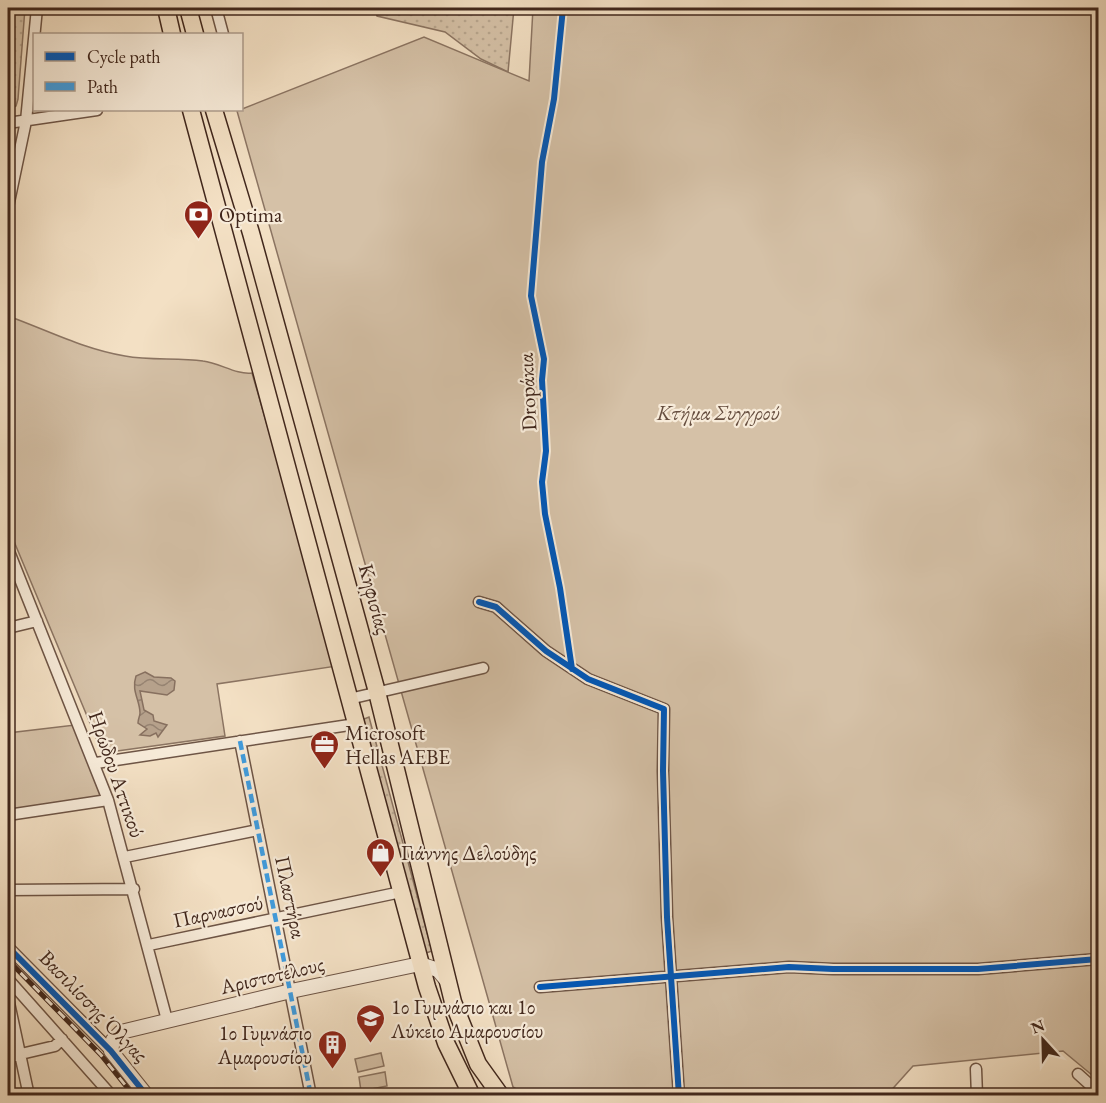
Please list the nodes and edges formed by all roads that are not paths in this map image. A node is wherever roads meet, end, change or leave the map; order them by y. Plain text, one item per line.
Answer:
1 (37, 8) edge
2 (165, 8) edge
3 (188, 8) edge
4 (216, 8) edge
5 (35, 33) edge
6 (172, 33) edge
7 (195, 33) edge
8 (223, 33) edge
9 (33, 49) edge
10 (91, 111) edge
11 (191, 111) edge
12 (214, 111) edge
13 (26, 121) junction
14 (8, 123) edge
15 (8, 207) edge
16 (8, 549) edge
17 (479, 602) dead end
18 (37, 621) junction
19 (8, 628) edge
20 (483, 668) dead end
21 (377, 692) junction
22 (349, 699) junction
23 (356, 724) junction
24 (240, 741) junction
25 (96, 763) junction
26 (108, 800) junction
27 (8, 815) edge
28 (258, 830) junction
29 (125, 858) junction
30 (134, 889) junction
31 (8, 890) edge
32 (401, 892) junction
33 (276, 918) junction
34 (148, 945) junction
35 (8, 946) edge
36 (1098, 959) edge
37 (420, 964) junction
38 (672, 975) junction
39 (8, 979) edge
40 (448, 982) junction
41 (540, 987) dead end
42 (291, 991) junction
43 (8, 998) edge
44 (167, 1020) junction
45 (62, 1039) junction
46 (111, 1051) junction
47 (20, 1054) junction
48 (8, 1057) edge
49 (976, 1069) dead end
50 (1078, 1074) dead end
51 (1098, 1092) edge
52 (29, 1095) edge
53 (112, 1095) edge
54 (147, 1095) edge
55 (311, 1095) edge
56 (472, 1095) edge
57 (501, 1095) edge
58 (679, 1095) edge
59 (977, 1095) edge

1 - 5 street
2 - 6 main road
3 - 7 main road
4 - 8 street
9 - 13 street
10 - 13 street
11 - 22 main road
12 - 21 main road, Κηφισίας
13 - 14 street
13 - 15 street
16 - 18 street, Ηρώδου Αττικού
17 - 38 street
18 - 19 street
18 - 25 street, Ηρώδου Αττικού
20 - 21 street
21 - 22 street
21 - 40 main road, Κηφισίας
22 - 23 main road
23 - 24 street
23 - 32 main road
24 - 25 street
24 - 28 street, Πλαστήρα
25 - 26 street, Ηρώδου Αττικού
26 - 27 street
26 - 29 street, Ηρώδου Αττικού
28 - 29 street
28 - 33 street, Πλαστήρα
29 - 30 street, Ηρώδου Αττικού
30 - 31 street
30 - 34 street, Ηρώδου Αττικού
32 - 33 street, Παρνασσού
32 - 37 main road
33 - 34 street, Παρνασσού
33 - 42 street, Πλαστήρα
34 - 44 street, Ηρώδου Αττικού
35 - 46 street, Βασιλίσσης Όλγας
36 - 38 street
37 - 40 street
37 - 42 street, Αριστοτέλους
37 - 56 main road
38 - 41 street
38 - 58 street
39 - 45 street
40 - 57 main road, Κηφισίας
42 - 44 street, Αριστοτέλους
42 - 55 street, Πλαστήρα
43 - 47 street
44 - 46 street, Αριστοτέλους
45 - 47 street
45 - 53 street
46 - 54 street, Βασιλίσσης Όλγας
47 - 48 street
47 - 52 street
49 - 59 street
50 - 51 street

